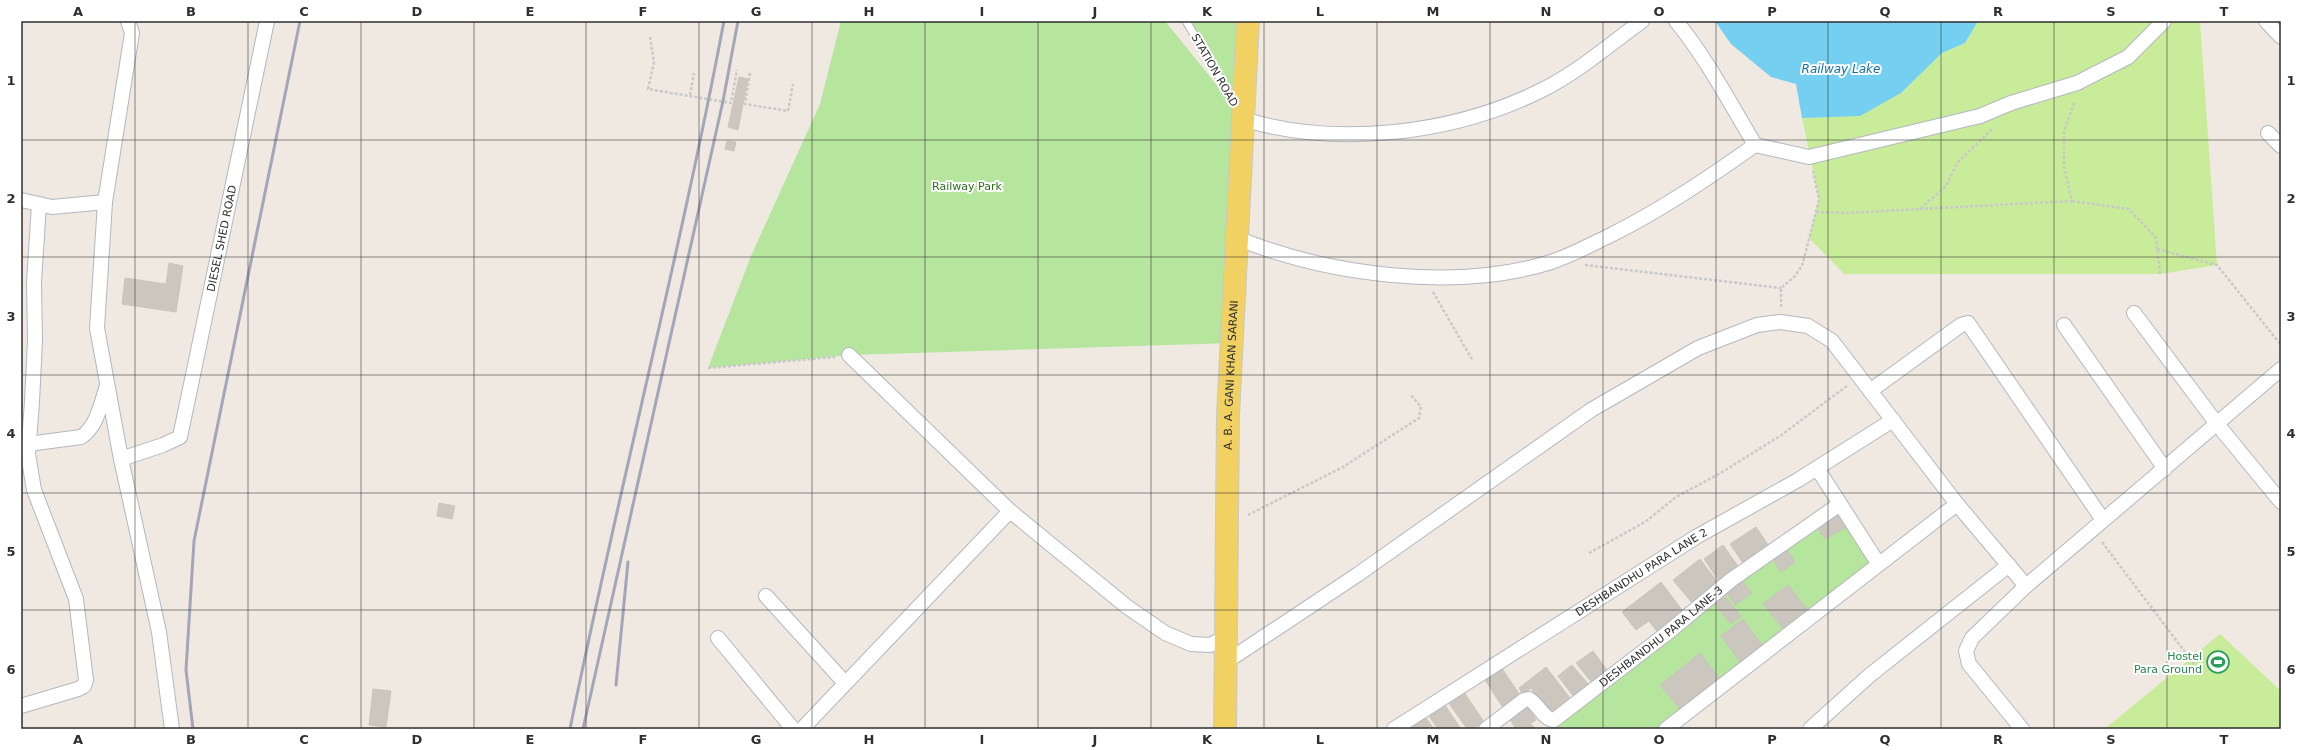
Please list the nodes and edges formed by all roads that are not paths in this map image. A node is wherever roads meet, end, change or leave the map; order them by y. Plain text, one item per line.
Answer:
1 (128, 21) edge
2 (267, 21) edge
3 (1186, 21) edge
4 (1248, 21) edge
5 (1642, 21) edge
6 (1676, 21) edge
7 (2164, 21) edge
8 (2266, 21) edge
9 (2281, 37) edge
10 (1243, 118) junction
11 (2268, 133) dead end
12 (1755, 145) junction
13 (2281, 146) edge
14 (21, 200) edge
15 (105, 202) junction
16 (39, 204) junction
17 (1237, 238) junction
18 (2134, 313) dead end
19 (2064, 325) dead end
20 (849, 355) road end
21 (2281, 369) edge
22 (107, 386) junction
23 (1870, 391) junction
24 (1893, 420) junction
25 (2216, 424) junction
26 (28, 444) junction
27 (121, 460) junction
28 (1817, 468) junction
29 (2165, 469) junction
30 (2281, 502) edge
31 (1840, 504) junction
32 (1957, 504) junction
33 (1010, 510) junction
34 (2098, 524) junction
35 (1878, 563) junction
36 (2009, 565) junction
37 (2026, 586) junction
38 (766, 596) dead end
39 (1226, 637) junction
40 (718, 638) dead end
41 (1226, 662) junction
42 (845, 683) junction
43 (21, 706) edge
44 (172, 729) edge
45 (793, 729) edge
46 (802, 729) edge
47 (1225, 729) edge
48 (1394, 729) edge
49 (1486, 729) edge
50 (1666, 729) edge
51 (1810, 729) edge
52 (2022, 729) edge

1 - 15 street
2 - 27 street, DIESEL SHED ROAD
3 - 10 lane, STATION ROAD
4 - 10 main road, A. B. A. GANI KHAN SARANI
5 - 10 street
6 - 12 street
7 - 12 street
8 - 9 street
10 - 17 main road, A. B. A. GANI KHAN SARANI
11 - 13 street
12 - 17 street
14 - 16 street
15 - 16 street
15 - 22 street
16 - 26 street
17 - 39 main road, A. B. A. GANI KHAN SARANI
18 - 25 street
19 - 29 street
20 - 33 street
21 - 25 street
22 - 26 street
22 - 27 street
23 - 24 street
23 - 34 street
23 - 41 street
24 - 28 street, DESHBANDHU PARA LANE 2
24 - 32 street
25 - 29 street
25 - 30 street
26 - 43 street
27 - 44 street
28 - 31 street
28 - 48 street, DESHBANDHU PARA LANE 2
29 - 34 street
31 - 35 street
31 - 49 street, DESHBANDHU PARA LANE-3
32 - 35 street
32 - 36 street
33 - 39 street
33 - 42 street
34 - 37 street
35 - 50 street
36 - 37 street
36 - 51 street
37 - 52 street
38 - 42 street
39 - 41 main road, A. B. A. GANI KHAN SARANI
40 - 45 street
41 - 47 main road, A. B. A. GANI KHAN SARANI
42 - 46 street

